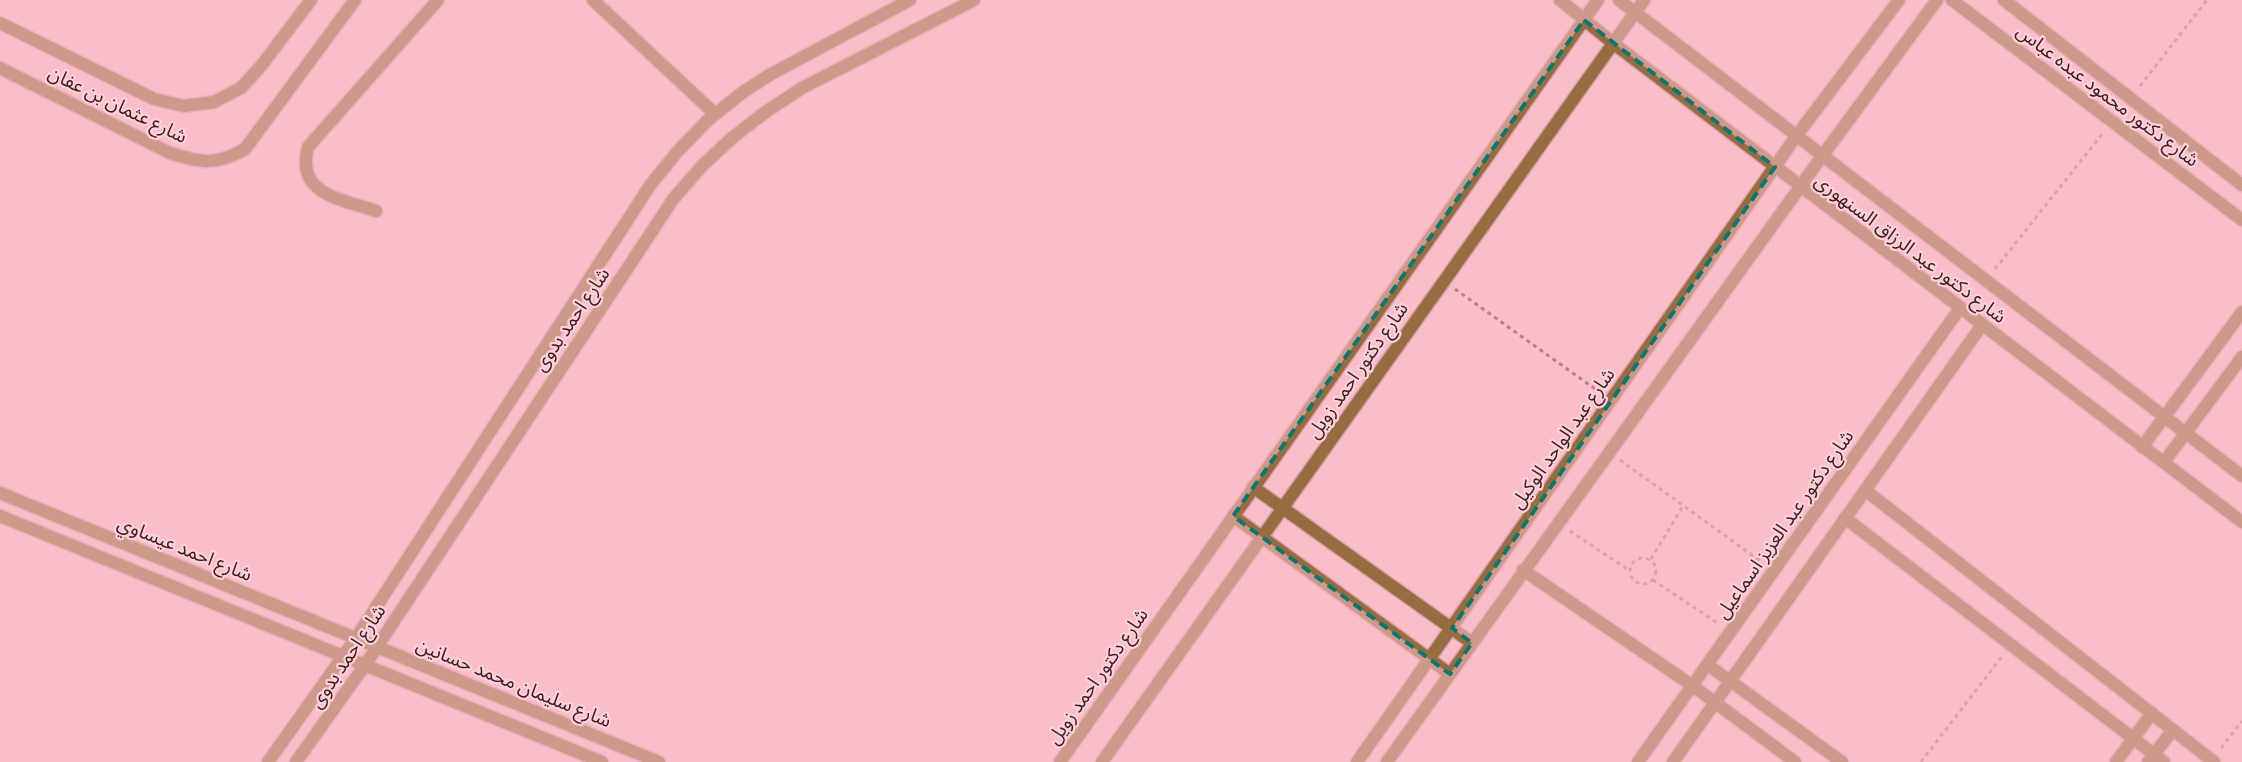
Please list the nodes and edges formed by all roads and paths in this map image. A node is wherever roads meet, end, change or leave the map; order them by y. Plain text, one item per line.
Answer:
1 (311, 0) edge
2 (355, 0) edge
3 (438, 0) edge
4 (593, 0) edge
5 (910, 0) edge
6 (974, 0) edge
7 (1560, 0) edge
8 (1598, 0) edge
9 (1619, 0) edge
10 (1644, 0) edge
11 (1899, 0) edge
12 (1937, 0) edge
13 (1952, 0) edge
14 (2004, 0) edge
15 (2208, 0) edge
16 (1635, 12) junction
17 (1584, 20) junction
18 (0, 23) edge
19 (1613, 43) junction
20 (0, 68) edge
21 (2130, 99) junction
22 (715, 114) junction
23 (2112, 121) junction
24 (1797, 135) junction
25 (1822, 155) junction
26 (1775, 167) junction
27 (2242, 185) edge
28 (1800, 186) junction
29 (376, 211) dead end
30 (2242, 220) edge
31 (1443, 281) junction
32 (1985, 281) junction
33 (1960, 308) junction
34 (2242, 312) edge
35 (1982, 325) junction
36 (2242, 358) edge
37 (1611, 400) junction
38 (2163, 418) junction
39 (2186, 433) junction
40 (2142, 447) junction
41 (1610, 452) junction
42 (2164, 462) junction
43 (2242, 476) edge
44 (1253, 488) junction
45 (1865, 490) junction
46 (0, 493) edge
47 (1683, 506) junction
48 (1282, 508) junction
49 (0, 516) edge
50 (1233, 516) junction
51 (1846, 518) junction
52 (2242, 522) edge
53 (1557, 523) junction
54 (1261, 537) junction
55 (1651, 559) junction
56 (1523, 570) junction
57 (1772, 570) junction
58 (1630, 571) junction
59 (1653, 580) junction
60 (1452, 628) junction
61 (1731, 631) junction
62 (356, 638) junction
63 (1472, 643) junction
64 (2011, 645) junction
65 (377, 646) junction
66 (344, 655) junction
67 (1429, 659) junction
68 (365, 665) junction
69 (1708, 665) junction
70 (1450, 674) junction
71 (1731, 680) junction
72 (1692, 686) junction
73 (1716, 702) junction
74 (2152, 714) junction
75 (2242, 721) edge
76 (2173, 730) junction
77 (2133, 738) junction
78 (2155, 760) edge
79 (2213, 761) edge
80 (268, 762) edge
81 (296, 762) edge
82 (602, 762) edge
83 (659, 762) edge
84 (1060, 762) edge
85 (1102, 762) edge
86 (1357, 762) edge
87 (1387, 762) edge
88 (1638, 762) edge
89 (1673, 762) edge
90 (1795, 762) edge
91 (1842, 762) edge
92 (1921, 762) edge
93 (2116, 762) edge

1 - 18 street, شارع عثمان بن عفان
2 - 20 street, شارع عثمان بن عفان
3 - 29 street
4 - 22 street
5 - 22 street, شارع احمد بدوى
6 - 65 street, شارع احمد بدوى
7 - 17 street, شارع دكتور عبد الرزاق السنهورى
8 - 17 street, شارع دكتور احمد زويل
9 - 16 street, شارع دكتور عبد الرزاق السنهورى
10 - 16 street, شارع دكتور احمد زويل
11 - 24 street
12 - 25 street
13 - 23 street, شارع دكتور محمود عبده عباس
14 - 21 street, شارع دكتور محمود عبده عباس
15 - 21 path
16 - 19 street, شارع دكتور احمد زويل
16 - 24 street, شارع دكتور عبد الرزاق السنهورى
17 - 19 street, شارع دكتور عبد الرزاق السنهورى
17 - 44 street, شارع دكتور احمد زويل
19 - 26 street, شارع دكتور عبد الرزاق السنهورى
19 - 31 street, شارع دكتور احمد زويل
21 - 27 street, شارع دكتور محمود عبده عباس
22 - 62 street, شارع احمد بدوى
23 - 30 street, شارع دكتور محمود عبده عباس
23 - 32 path
24 - 25 street, شارع دكتور عبد الرزاق السنهورى
24 - 26 street, شارع عبد الواحد الوكيل
25 - 28 street
25 - 32 street, شارع دكتور عبد الرزاق السنهورى
26 - 28 street, شارع دكتور عبد الرزاق السنهورى
26 - 37 street, شارع عبد الواحد الوكيل
28 - 33 street, شارع دكتور عبد الرزاق السنهورى
28 - 41 street
31 - 37 path
31 - 48 street, شارع دكتور احمد زويل
32 - 38 street, شارع دكتور عبد الرزاق السنهورى
33 - 35 street, شارع دكتور عبد الرزاق السنهورى
33 - 57 street, شارع دكتور عبد العزيز اسماعيل
34 - 38 street
35 - 40 street, شارع دكتور عبد الرزاق السنهورى
35 - 45 street
36 - 39 street
37 - 60 street, شارع عبد الواحد الوكيل
38 - 39 street, شارع دكتور عبد الرزاق السنهورى
38 - 40 street
39 - 42 street
39 - 43 street, شارع دكتور عبد الرزاق السنهورى
40 - 42 street, شارع دكتور عبد الرزاق السنهورى
41 - 47 path
41 - 53 street
42 - 52 street, شارع دكتور عبد الرزاق السنهورى
44 - 48 street
44 - 50 street, شارع دكتور احمد زويل
45 - 51 street
45 - 74 street
46 - 62 street, شارع احمد عيساوي
47 - 55 path
47 - 57 path
48 - 54 street, شارع دكتور احمد زويل
48 - 60 street
49 - 66 street, شارع احمد عيساوي
50 - 54 street
50 - 84 street, شارع دكتور احمد زويل
51 - 64 street
51 - 71 street
53 - 56 street
53 - 58 path
54 - 67 street
54 - 85 street, شارع دكتور احمد زويل
55 - 58 path
55 - 59 path
56 - 63 street
56 - 72 street
57 - 61 street, شارع دكتور عبد العزيز اسماعيل
58 - 59 path
59 - 61 path
60 - 63 street
60 - 67 street, شارع عبد الواحد الوكيل
61 - 69 street, شارع دكتور عبد العزيز اسماعيل
62 - 65 street, شارع سليمان محمد حسانين
62 - 66 street, شارع احمد بدوى
63 - 70 street
64 - 77 street
64 - 92 path
65 - 68 street, شارع احمد بدوى
65 - 83 street, شارع سليمان محمد حسانين
66 - 68 street
66 - 80 street, شارع احمد بدوى
67 - 70 street
67 - 86 street, شارع عبد الواحد الوكيل
68 - 81 street, شارع احمد بدوى
68 - 82 street
69 - 71 street
69 - 72 street, شارع دكتور عبد العزيز اسماعيل
70 - 87 street
71 - 73 street
71 - 91 street
72 - 73 street
72 - 88 street, شارع دكتور عبد العزيز اسماعيل
73 - 89 street
73 - 90 street
74 - 76 street
74 - 77 street
75 - 79 path
76 - 78 street
76 - 79 street
77 - 78 street
77 - 93 street

